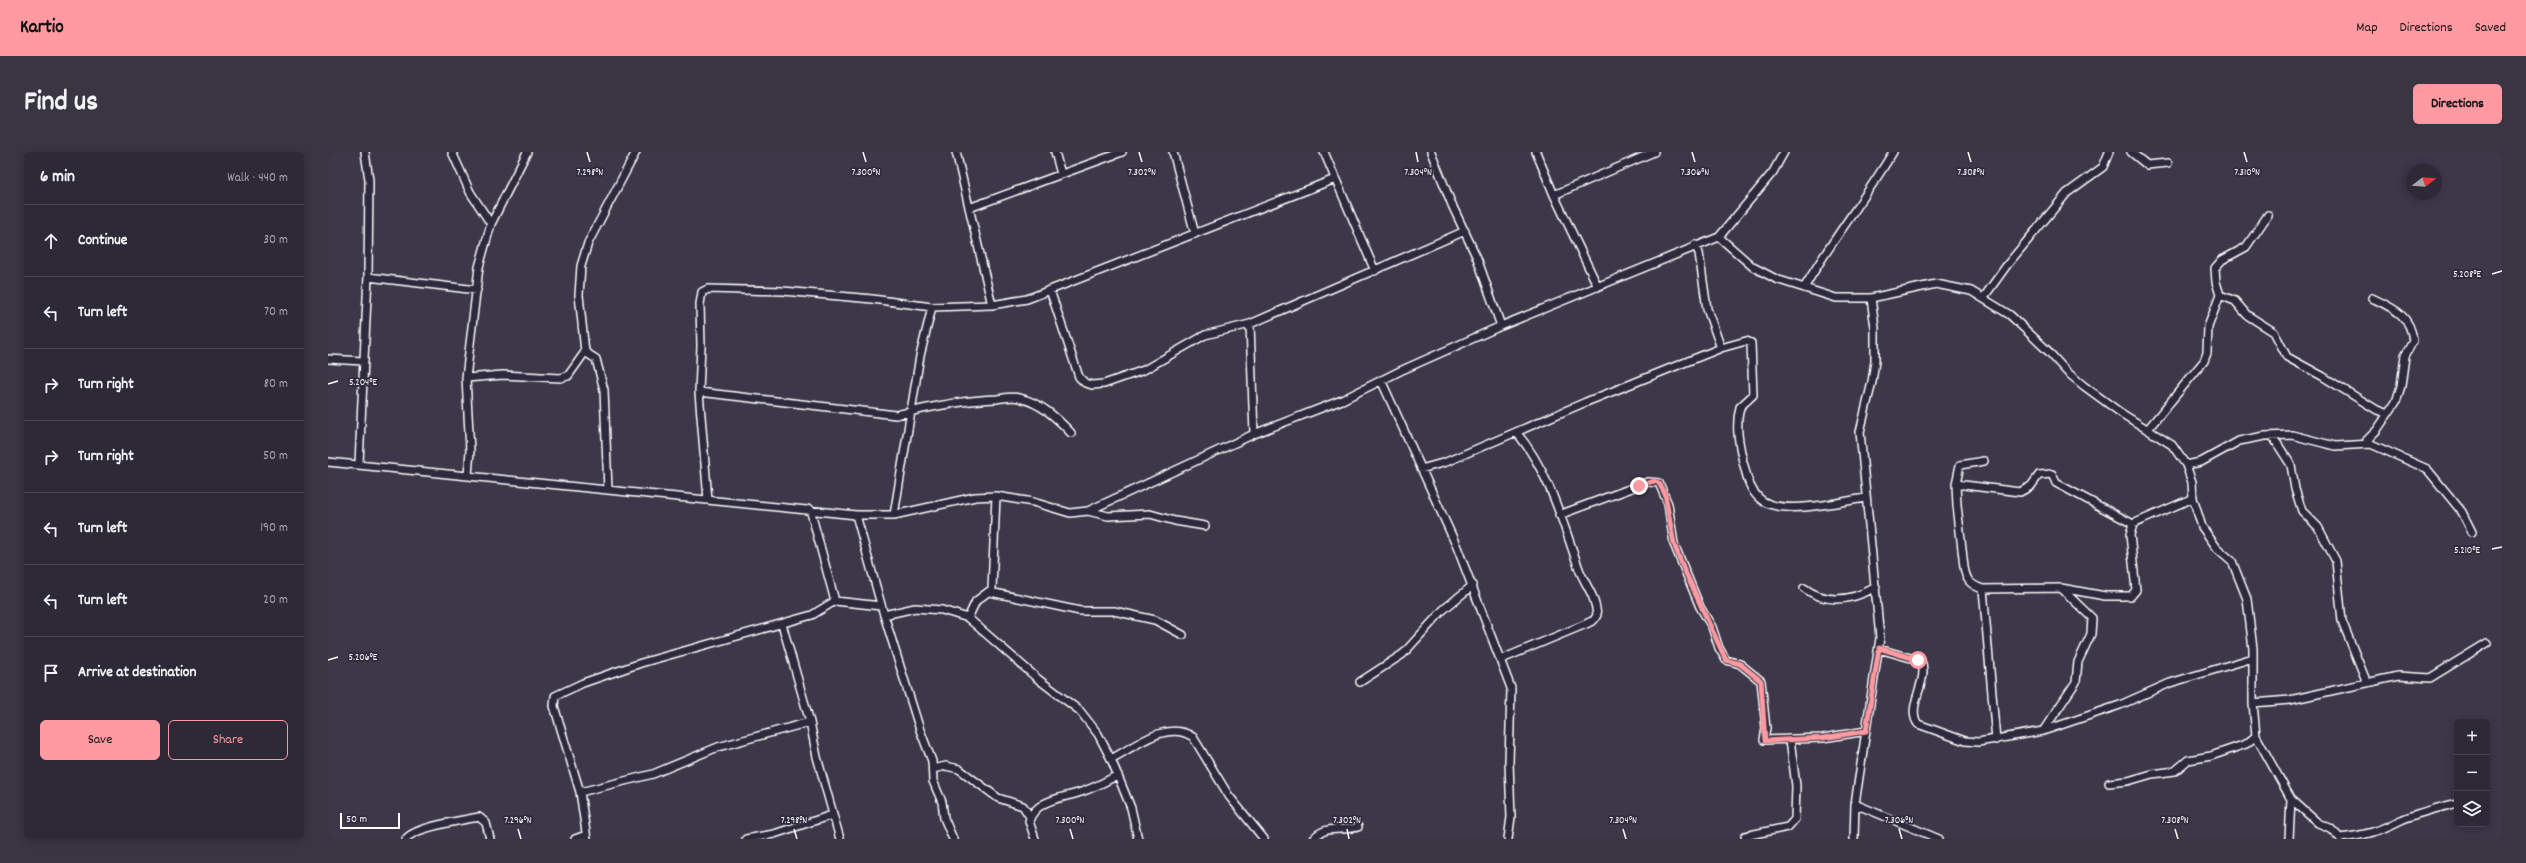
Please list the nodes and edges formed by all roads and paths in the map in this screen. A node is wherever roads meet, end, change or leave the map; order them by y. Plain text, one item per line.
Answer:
1 (365, 152) edge
2 (452, 152) edge
3 (527, 152) edge
4 (636, 152) edge
5 (956, 152) edge
6 (1055, 152) edge
7 (1122, 152) edge
8 (1173, 152) edge
9 (1324, 152) edge
10 (1431, 152) edge
11 (1536, 152) edge
12 (1654, 152) edge
13 (1784, 152) edge
14 (1893, 152) edge
15 (2109, 152) edge
16 (2131, 152) edge
17 (1646, 154) edge
18 (2168, 163) dead end
19 (1061, 174) junction
20 (1335, 179) junction
21 (1554, 195) junction
22 (968, 208) junction
23 (2268, 215) dead end
24 (491, 224) junction
25 (1465, 231) junction
26 (1195, 234) junction
27 (1719, 237) junction
28 (1695, 245) junction
29 (1375, 271) junction
30 (368, 278) junction
31 (1598, 286) junction
32 (1804, 288) junction
33 (477, 290) junction
34 (1050, 290) junction
35 (2220, 295) junction
36 (1984, 296) junction
37 (1871, 298) junction
38 (2372, 298) dead end
39 (992, 305) junction
40 (932, 308) junction
41 (1250, 324) junction
42 (1501, 326) junction
43 (1721, 348) junction
44 (585, 352) junction
45 (328, 359) edge
46 (363, 362) junction
47 (466, 378) junction
48 (1381, 380) junction
49 (699, 392) junction
50 (912, 410) junction
51 (2388, 414) junction
52 (2148, 429) junction
53 (1516, 432) junction
54 (1071, 433) dead end
55 (1254, 434) junction
56 (2273, 437) junction
57 (2371, 444) junction
58 (1984, 461) dead end
59 (328, 462) edge
60 (359, 463) junction
61 (2186, 465) junction
62 (1421, 469) junction
63 (468, 476) junction
64 (1956, 484) junction
65 (608, 490) junction
66 (996, 496) junction
67 (1865, 498) junction
68 (2193, 498) junction
69 (708, 500) junction
70 (810, 509) junction
71 (1088, 511) junction
72 (856, 515) junction
73 (894, 515) junction
74 (1559, 515) junction
75 (2133, 524) junction
76 (1205, 526) dead end
77 (2472, 532) dead end
78 (1473, 585) junction
79 (1876, 587) junction
80 (1804, 588) dead end
81 (2061, 588) junction
82 (1983, 589) junction
83 (990, 592) junction
84 (835, 601) junction
85 (881, 606) junction
86 (884, 615) junction
87 (968, 618) junction
88 (782, 624) junction
89 (1183, 635) dead end
90 (2487, 643) dead end
91 (1879, 648) junction
92 (2253, 658) junction
93 (1502, 659) junction
94 (1360, 682) dead end
95 (2367, 683) junction
96 (2253, 703) junction
97 (810, 722) junction
98 (1866, 731) junction
99 (2043, 731) junction
100 (2256, 736) junction
101 (1790, 739) junction
102 (1996, 740) junction
103 (1111, 759) junction
104 (933, 769) junction
105 (1118, 775) junction
106 (2109, 783) dead end
107 (580, 792) junction
108 (2291, 800) junction
109 (1855, 804) junction
110 (2454, 804) edge
111 (832, 815) junction
112 (1030, 817) junction
113 (1358, 827) dead end
114 (1745, 836) dead end
115 (587, 837) edge
116 (2340, 838) edge
117 (406, 839) edge
118 (490, 839) edge
119 (575, 839) edge
120 (746, 839) edge
121 (840, 839) edge
122 (953, 839) edge
123 (1035, 839) edge
124 (1138, 839) edge
125 (1264, 839) edge
126 (1313, 839) edge
127 (1508, 839) edge
128 (1854, 839) edge
129 (1939, 839) edge
130 (2289, 839) edge

1 - 30 street
2 - 24 street
3 - 24 street
4 - 44 street
5 - 22 street
6 - 19 street
7 - 19 street
8 - 26 street
9 - 20 street
10 - 25 street
11 - 21 street
12 - 17 street
13 - 27 street
14 - 32 street
15 - 36 street
16 - 18 street
17 - 21 street
19 - 22 street
20 - 26 street
20 - 29 street
21 - 31 street
22 - 39 street
23 - 35 street
24 - 33 street
25 - 29 street
25 - 42 street
26 - 34 street
27 - 28 street
27 - 32 street
28 - 31 street
28 - 43 street
29 - 41 street
30 - 33 street
30 - 46 street
31 - 42 street
32 - 37 street
33 - 47 street
34 - 39 street
34 - 41 street
35 - 51 street
35 - 52 street
36 - 37 street
36 - 52 street
37 - 67 street
38 - 51 street
39 - 40 street
40 - 49 street
40 - 50 street
41 - 55 street
42 - 48 street
43 - 53 street
43 - 67 street
44 - 47 street
44 - 65 street
45 - 46 street
46 - 60 street
47 - 63 street
48 - 55 street
48 - 62 street
49 - 50 street
49 - 69 street
50 - 54 street
50 - 73 street
51 - 57 street
52 - 61 street
53 - 62 street
53 - 74 street
55 - 71 street
56 - 57 street
56 - 61 street
56 - 95 street
57 - 77 street
58 - 64 street
59 - 60 street
60 - 63 street
61 - 68 street
62 - 78 street
63 - 65 street
64 - 75 street
64 - 82 street
65 - 69 street
66 - 71 street
66 - 73 street
66 - 83 street
67 - 79 street
68 - 75 street
68 - 92 street
69 - 70 street
70 - 72 street
70 - 84 street
71 - 76 street
72 - 73 street
72 - 85 street
74 - 93 street
74 - 101 street
75 - 81 street
78 - 93 street
78 - 94 street
79 - 80 street
79 - 91 street
81 - 82 street
81 - 99 street
82 - 102 street
83 - 87 street
83 - 89 street
84 - 85 street
84 - 88 street
85 - 86 street
86 - 87 street
86 - 104 street
87 - 103 street
88 - 97 street
88 - 107 street
90 - 95 street
91 - 98 street
91 - 102 street
92 - 96 street
92 - 99 street
93 - 127 street
95 - 96 street
96 - 100 street
97 - 107 street
97 - 111 street
98 - 101 street
98 - 109 street
99 - 102 street
100 - 106 street
100 - 108 street
101 - 114 street
103 - 105 street
103 - 125 street
104 - 112 street
104 - 122 street
105 - 112 street
105 - 124 street
107 - 115 street
108 - 116 street
108 - 130 street
109 - 128 street
109 - 129 street
110 - 116 street
111 - 120 street
111 - 121 street
112 - 123 street
113 - 126 street
115 - 119 street
117 - 118 street

